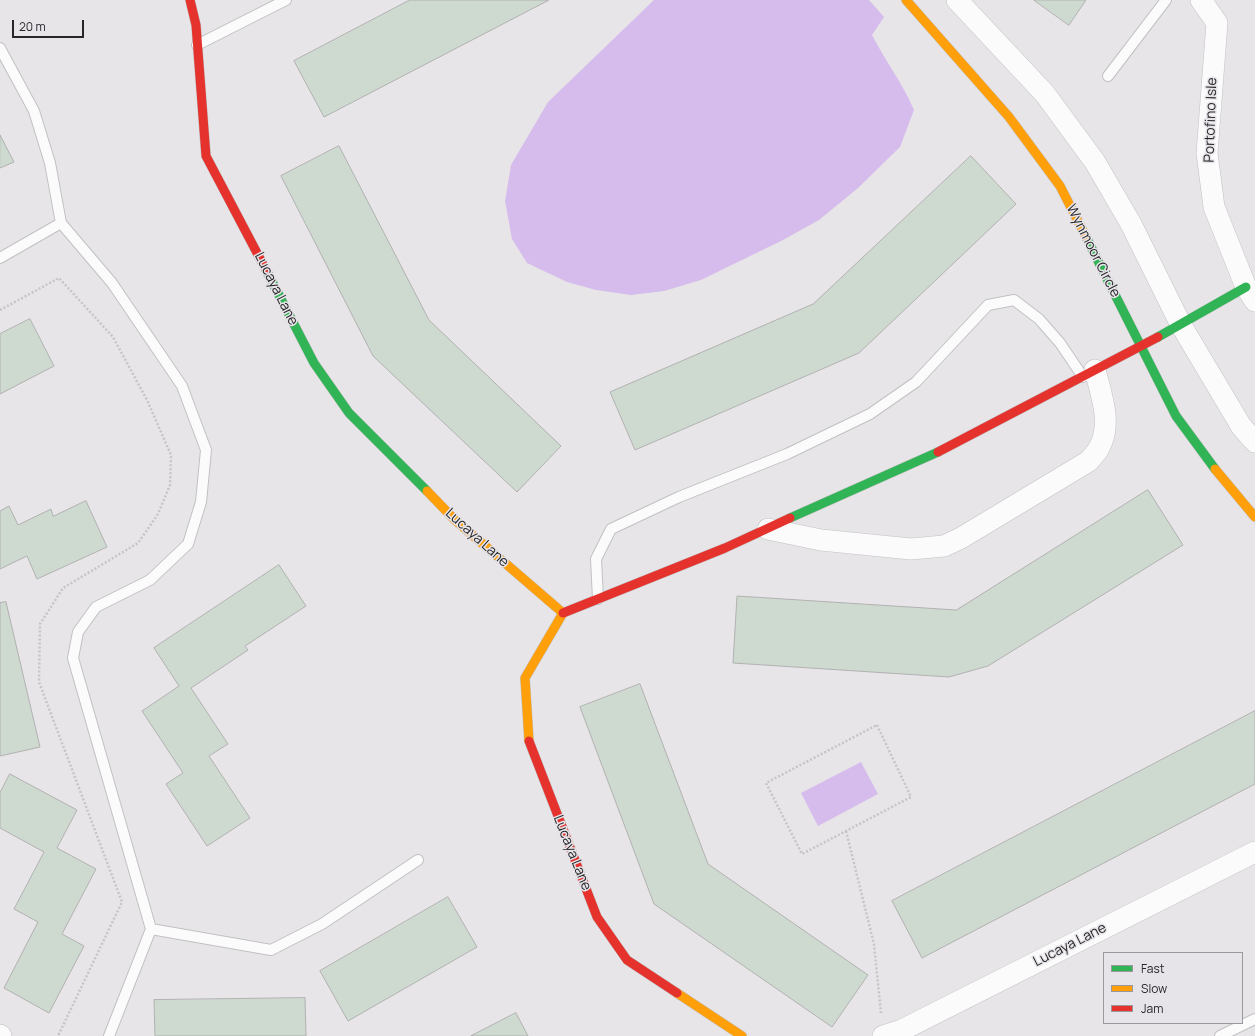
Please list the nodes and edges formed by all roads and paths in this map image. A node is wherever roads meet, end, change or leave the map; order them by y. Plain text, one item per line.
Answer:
1 (190, 0) edge
2 (286, 0) edge
3 (906, 0) edge
4 (957, 0) edge
5 (1166, 0) edge
6 (1201, 0) edge
7 (197, 45) junction
8 (0, 48) edge
9 (1108, 76) dead end
10 (61, 223) junction
11 (0, 258) edge
12 (1251, 294) edge
13 (1181, 325) junction
14 (1141, 346) junction
15 (1089, 374) junction
16 (1255, 442) edge
17 (1255, 517) edge
18 (768, 529) junction
19 (598, 599) junction
20 (563, 613) junction
21 (846, 831) junction
22 (1255, 852) edge
23 (418, 860) dead end
24 (151, 929) junction
25 (1255, 1019) edge
26 (883, 1028) edge
27 (109, 1036) edge
28 (742, 1036) edge
29 (1220, 1036) edge

1 - 7 street, Lucaya Lane
2 - 7 lane
3 - 14 street, Wynmoor Circle
4 - 13 street
5 - 9 lane
6 - 12 street, Portofino Isle
7 - 20 street, Lucaya Lane
8 - 10 lane
10 - 11 lane
10 - 24 lane
12 - 13 street, Portofino Isle
13 - 14 street, Portofino Isle
13 - 16 street
14 - 15 street, Portofino Isle
14 - 17 street, Wynmoor Circle
15 - 18 street, Portofino Isle
15 - 18 street
15 - 19 lane
18 - 19 street, Portofino Isle
19 - 20 street, Portofino Isle
20 - 28 street, Lucaya Lane
21 - 21 path
21 - 26 path
22 - 26 street, Lucaya Lane
23 - 24 lane
24 - 27 lane
25 - 29 lane

